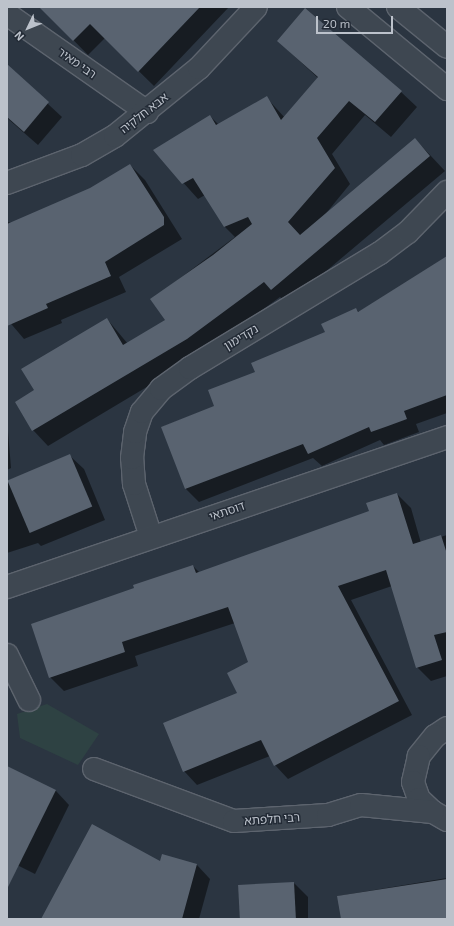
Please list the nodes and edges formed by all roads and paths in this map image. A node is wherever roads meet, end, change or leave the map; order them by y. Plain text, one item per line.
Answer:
1 (256, 7) edge
2 (348, 7) edge
3 (398, 7) edge
4 (7, 14) edge
5 (447, 47) edge
6 (447, 89) edge
7 (147, 112) junction
8 (7, 183) edge
9 (447, 192) edge
10 (447, 437) edge
11 (151, 537) junction
12 (7, 587) edge
13 (7, 655) edge
14 (29, 700) dead end
15 (447, 728) edge
16 (94, 769) dead end
17 (440, 816) edge

1 - 7 street, אבא חלקיה
2 - 6 street
3 - 5 street
4 - 7 street, רבי מאיר
7 - 8 street, אבא חלקיה
9 - 11 street, נקדימון
10 - 11 street, דוסתאי
11 - 12 street, דוסתאי
13 - 14 street
15 - 17 street
16 - 17 street, רבי חלפתא

